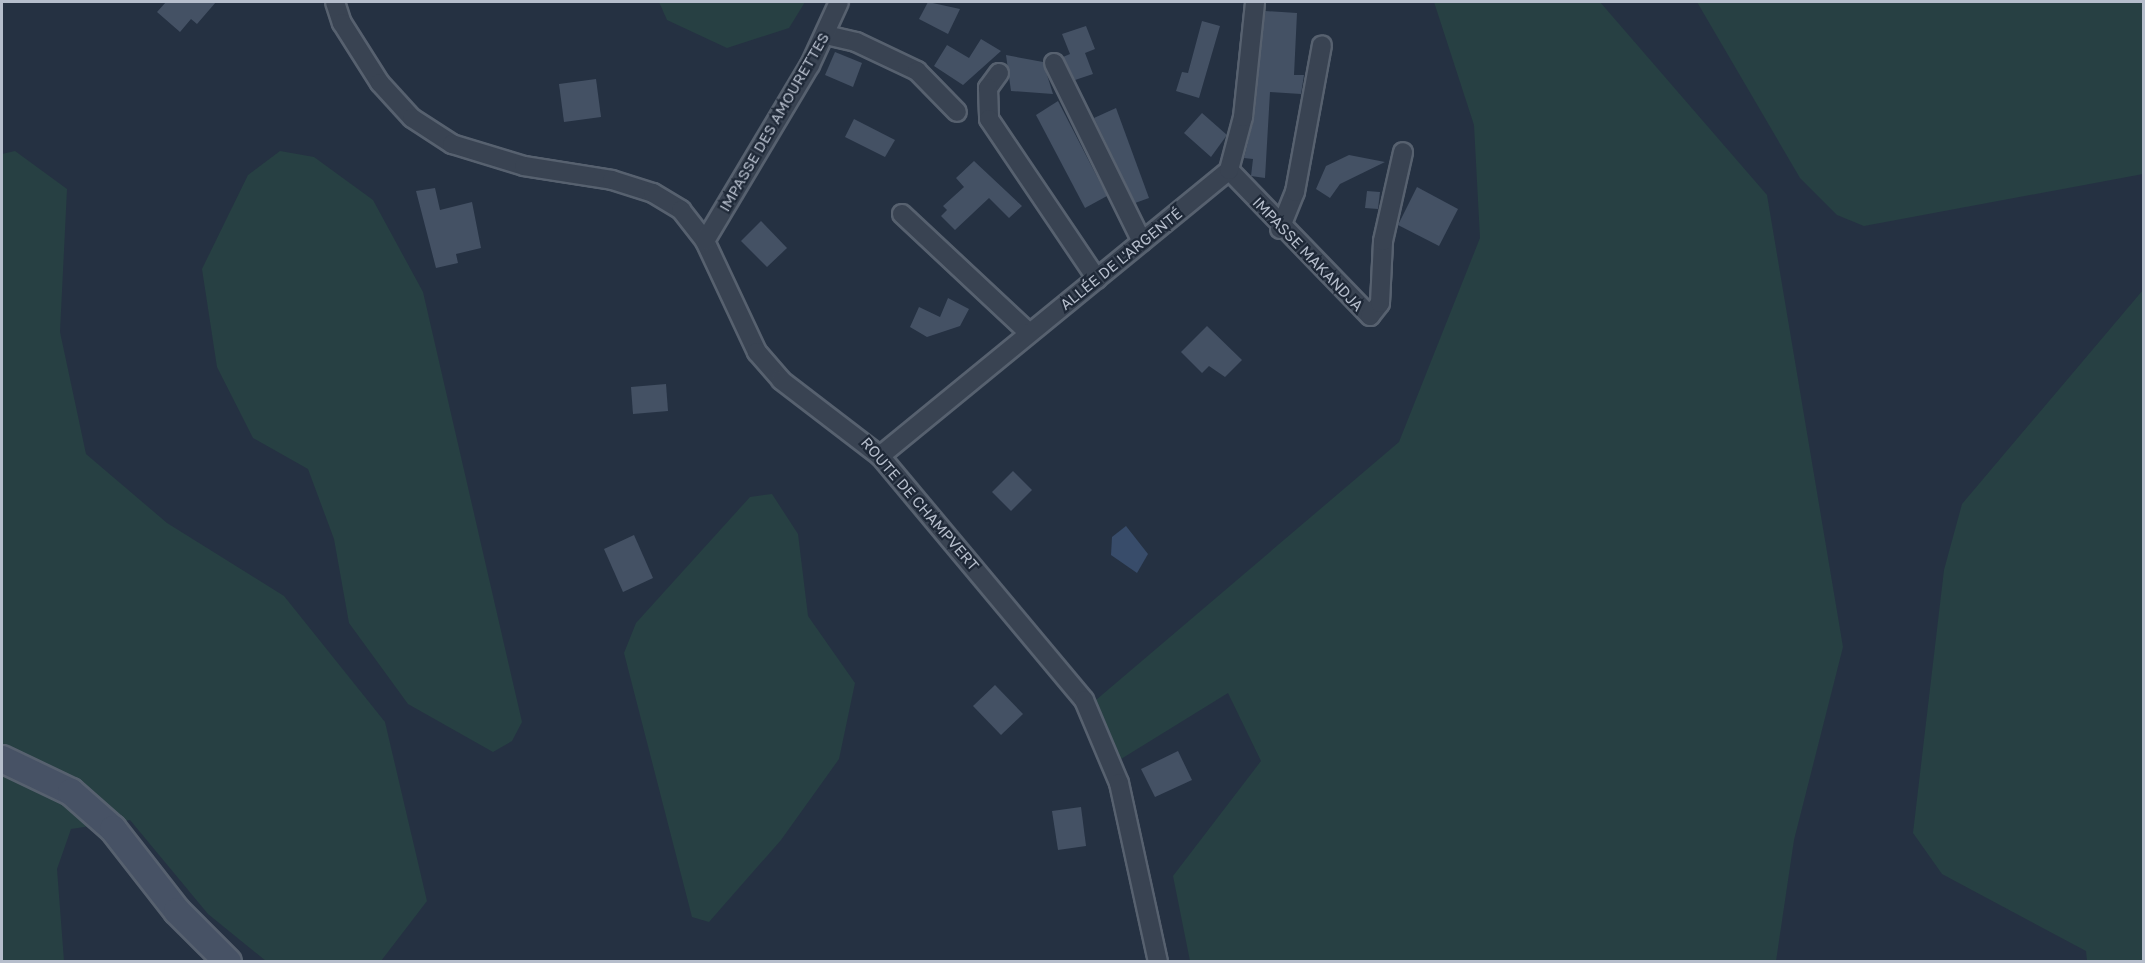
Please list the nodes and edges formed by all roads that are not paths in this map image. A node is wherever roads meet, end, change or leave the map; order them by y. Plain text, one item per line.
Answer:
1 (335, 2) edge
2 (838, 2) edge
3 (1255, 2) edge
4 (826, 35) junction
5 (1322, 45) dead end
6 (1054, 63) dead end
7 (999, 74) dead end
8 (957, 111) dead end
9 (1403, 152) dead end
10 (1229, 170) junction
11 (902, 214) dead end
12 (1281, 229) junction
13 (705, 241) junction
14 (1142, 242) junction
15 (1097, 279) junction
16 (1029, 333) junction
17 (880, 456) junction
18 (2, 759) edge
19 (228, 962) edge
20 (1158, 962) edge

1 - 13 street, ROUTE DE CHAMPVERT
2 - 4 street, IMPASSE DES AMOURETTES
3 - 10 street
4 - 8 street
4 - 13 street, IMPASSE DES AMOURETTES
5 - 12 street
6 - 14 street
7 - 15 street
9 - 12 street, IMPASSE MAKANDJA
10 - 12 street, IMPASSE MAKANDJA
10 - 14 street, ALLÉE DE L'ARGENTÉ
11 - 16 street
13 - 17 street, ROUTE DE CHAMPVERT
14 - 15 street, ALLÉE DE L'ARGENTÉ
15 - 16 street, ALLÉE DE L'ARGENTÉ
16 - 17 street, ALLÉE DE L'ARGENTÉ
17 - 20 street, ROUTE DE CHAMPVERT
18 - 19 street

